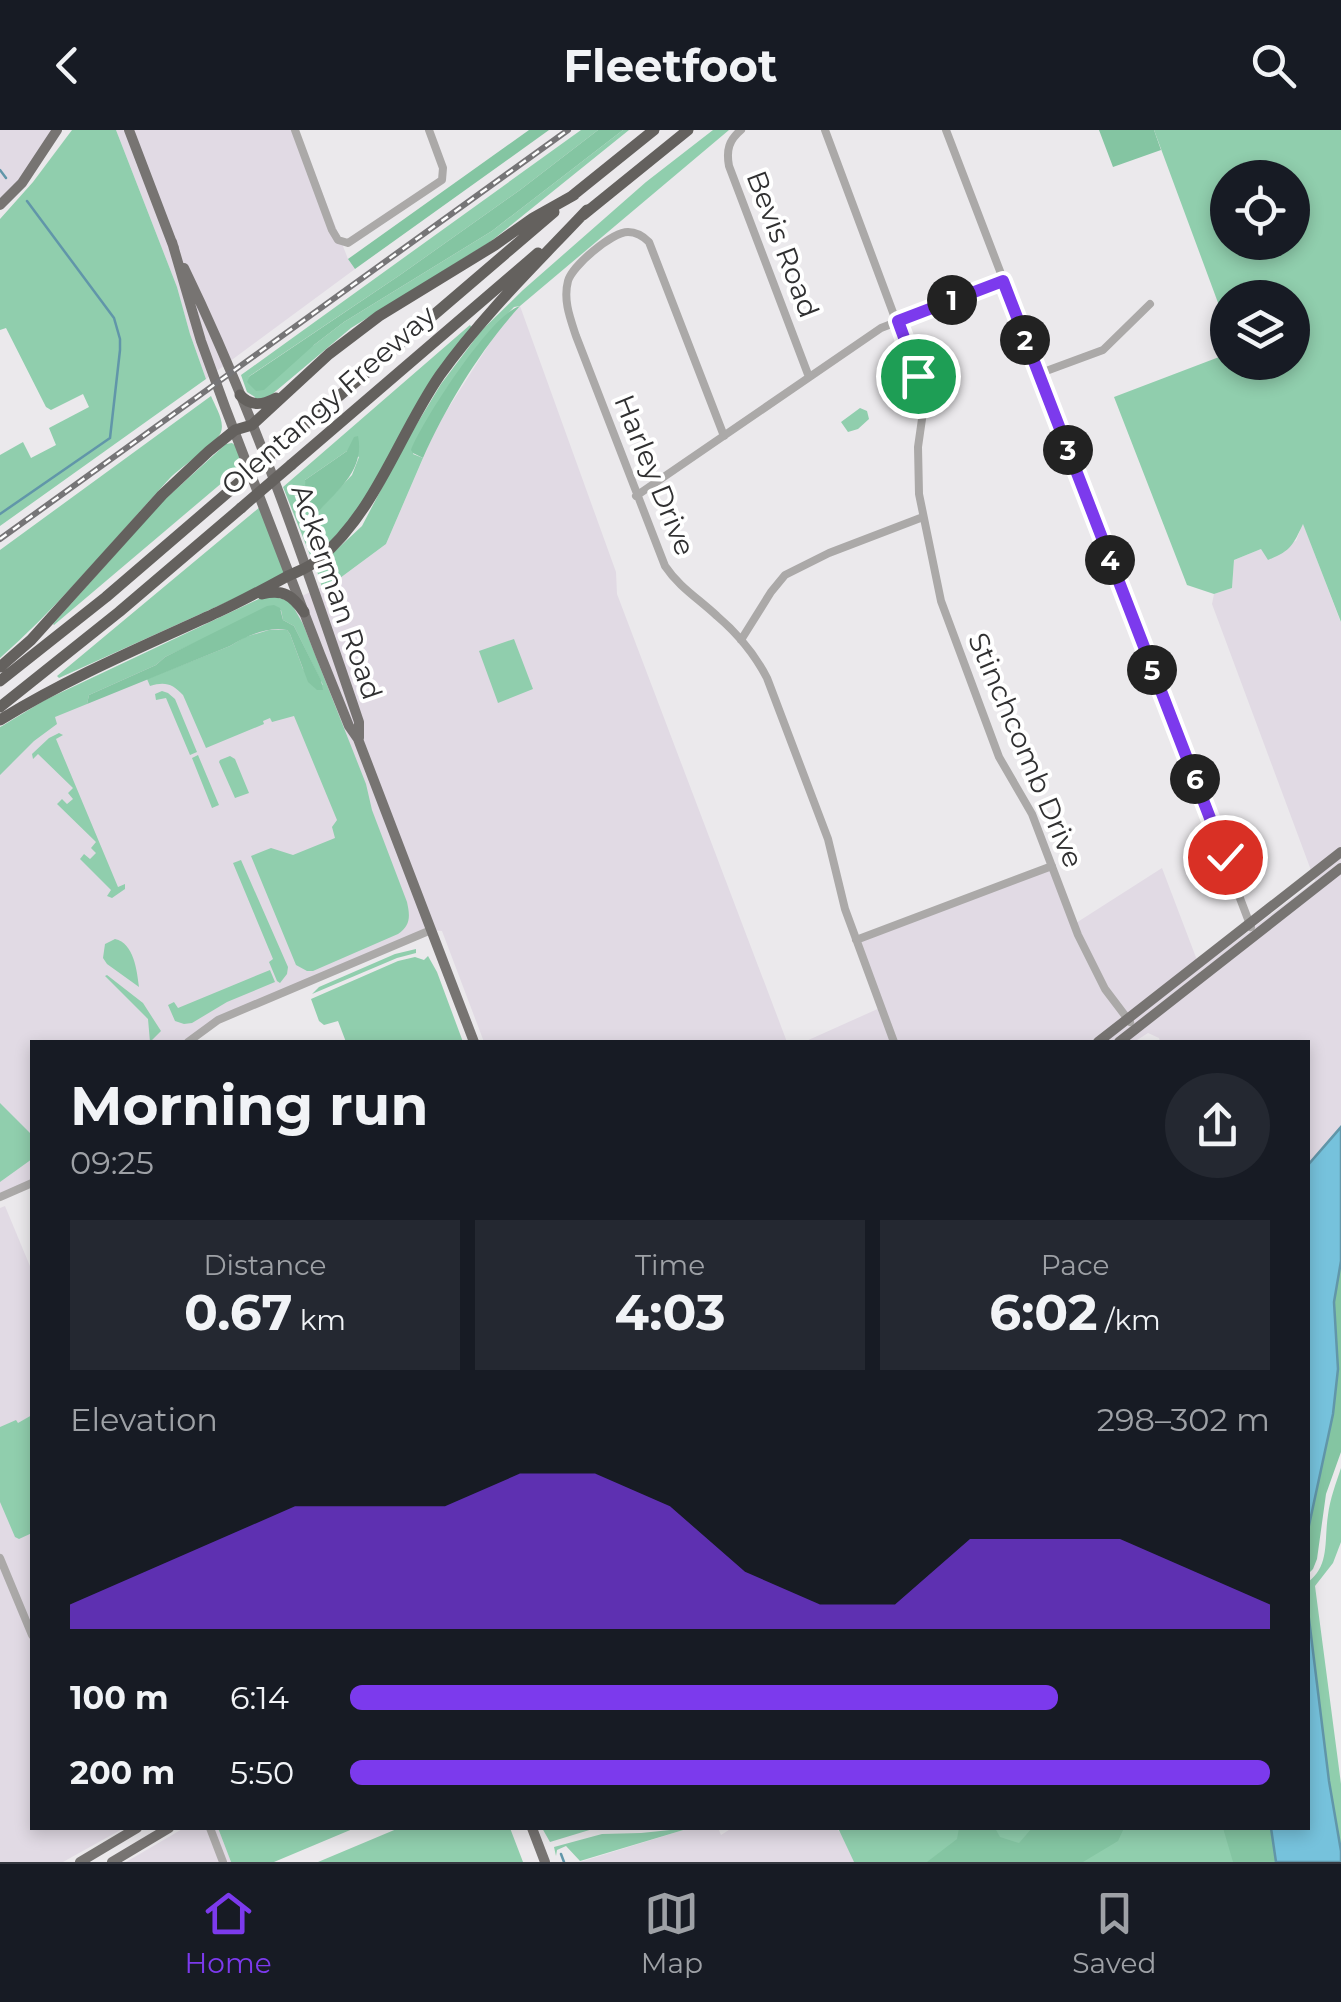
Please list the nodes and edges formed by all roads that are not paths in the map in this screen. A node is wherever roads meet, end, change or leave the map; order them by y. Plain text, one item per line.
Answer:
1 (57, 130) edge
2 (129, 130) edge
3 (294, 130) edge
4 (429, 130) edge
5 (654, 130) edge
6 (688, 130) edge
7 (741, 130) edge
8 (825, 130) edge
9 (946, 130) edge
10 (574, 194) junction
11 (0, 205) edge
12 (588, 210) junction
13 (172, 242) junction
14 (1003, 281) junction
15 (1150, 304) dead end
16 (898, 321) junction
17 (1038, 374) junction
18 (809, 377) junction
19 (284, 394) junction
20 (240, 395) junction
21 (252, 425) junction
22 (234, 430) junction
23 (724, 436) junction
24 (636, 496) junction
25 (922, 517) junction
26 (308, 568) junction
27 (290, 575) junction
28 (248, 598) junction
29 (304, 612) junction
30 (741, 640) junction
31 (0, 667) edge
32 (0, 681) edge
33 (0, 707) edge
34 (0, 720) edge
35 (358, 739) junction
36 (1341, 852) edge
37 (1052, 866) junction
38 (1341, 868) edge
39 (1250, 923) junction
40 (431, 930) junction
41 (1255, 936) junction
42 (856, 940) junction
43 (1128, 1019) junction
44 (1136, 1029) junction
45 (191, 1040) edge
46 (473, 1040) edge
47 (893, 1040) edge
48 (1101, 1040) edge
49 (1122, 1040) edge
50 (30, 1184) edge
51 (0, 1197) edge
52 (0, 1558) edge
53 (30, 1629) edge
54 (135, 1830) edge
55 (166, 1830) edge
56 (211, 1830) edge
57 (533, 1830) edge
58 (80, 1862) edge
59 (112, 1862) edge
60 (223, 1862) edge
61 (545, 1862) edge

1 - 11 main road
2 - 13 main road, Ackerman Road
3 - 4 street
5 - 10 highway, Olentangy Freeway
6 - 12 highway, Olentangy Freeway
7 - 18 street, Bevis Road
8 - 16 street, Stinchcomb Drive
9 - 14 street
10 - 19 highway
10 - 32 highway, Olentangy Freeway, bridge
12 - 26 highway
12 - 33 highway, Olentangy Freeway, bridge
13 - 20 main road, Ackerman Road
13 - 22 main road, Ackerman Road
14 - 16 street
14 - 17 street
15 - 17 street
16 - 18 street
16 - 25 street, Stinchcomb Drive
17 - 39 street
18 - 23 street
19 - 20 highway
19 - 21 highway
20 - 21 main road, Ackerman Road
21 - 22 highway
21 - 26 main road, Ackerman Road
22 - 27 main road, Ackerman Road
22 - 31 highway
23 - 24 street
23 - 24 street, Harley Drive
24 - 30 street, Harley Drive
25 - 30 street
25 - 37 street, Stinchcomb Drive
26 - 27 highway
26 - 35 main road, Ackerman Road
27 - 28 highway
27 - 29 main road, Ackerman Road
28 - 29 highway
28 - 34 highway
29 - 35 main road, Ackerman Road
30 - 42 street, Harley Drive
35 - 40 main road, Ackerman Road
36 - 39 main road
37 - 42 street
37 - 43 street, Stinchcomb Drive
38 - 41 main road
39 - 41 street
39 - 43 main road
40 - 45 street
40 - 46 main road, Ackerman Road
41 - 44 main road
42 - 47 street, Harley Drive
43 - 44 street, Stinchcomb Drive
43 - 48 main road
44 - 49 main road
50 - 51 street
52 - 53 street
54 - 58 main road
55 - 59 main road
56 - 60 street
57 - 61 main road

